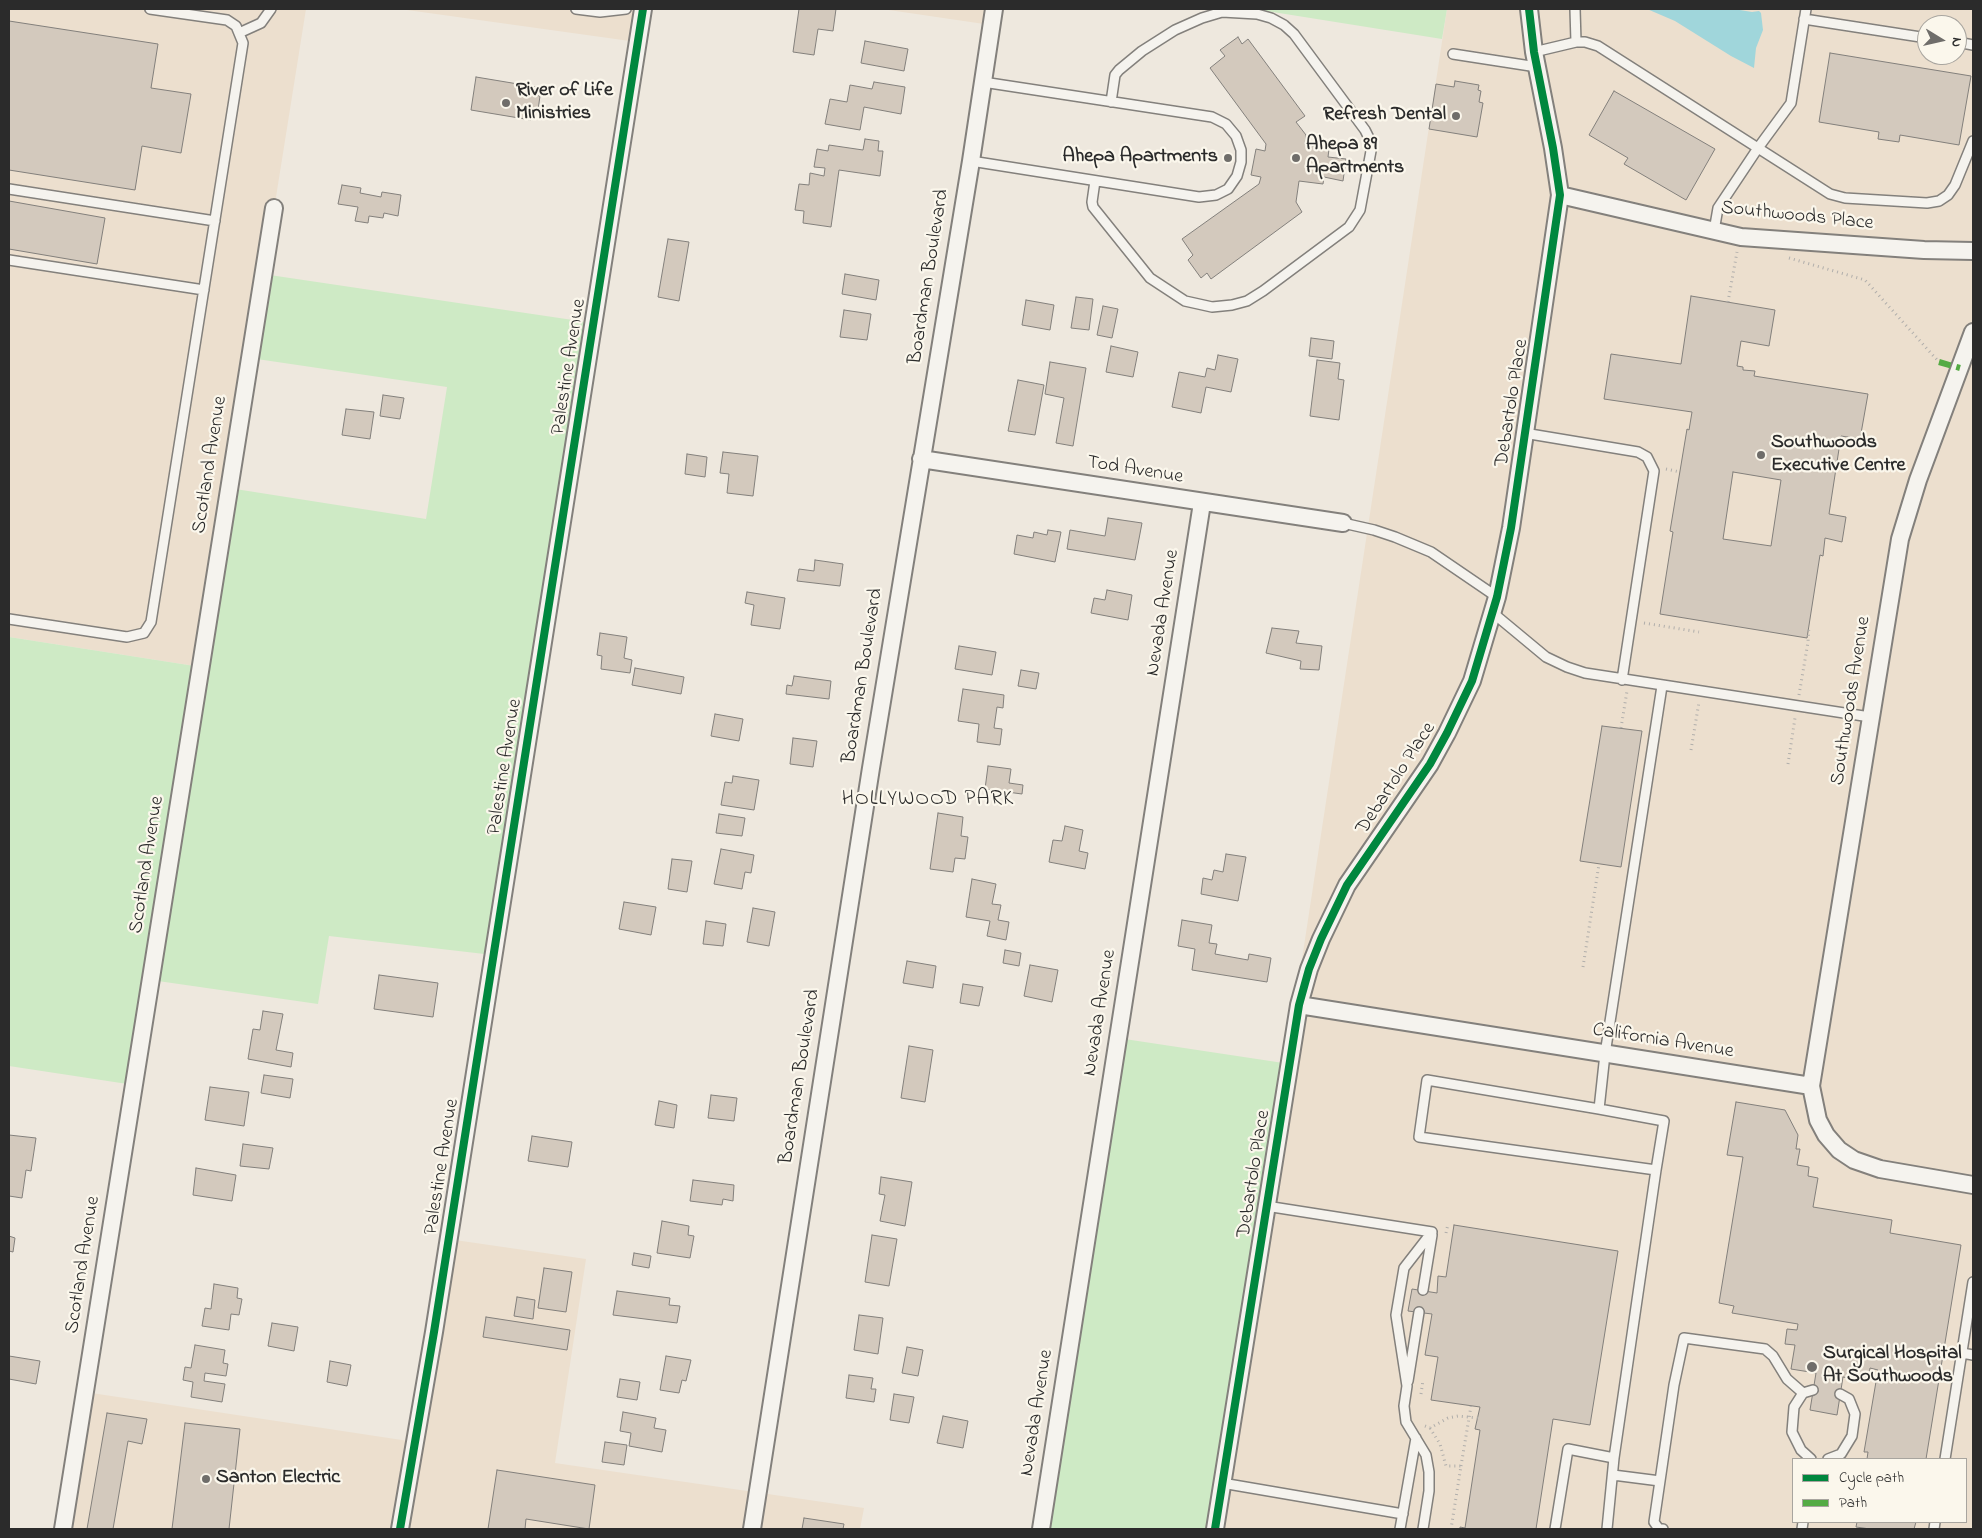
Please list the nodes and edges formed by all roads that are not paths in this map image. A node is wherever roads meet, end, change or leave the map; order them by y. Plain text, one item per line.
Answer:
1 (150, 9) edge
2 (271, 9) edge
3 (576, 9) edge
4 (626, 9) edge
5 (643, 9) edge
6 (994, 9) edge
7 (1529, 9) edge
8 (1575, 9) edge
9 (1806, 9) edge
10 (600, 11) edge
11 (1804, 19) junction
12 (239, 32) junction
13 (1917, 36) edge
14 (1576, 42) junction
15 (1454, 54) dead end
16 (1535, 59) junction
17 (983, 82) junction
18 (1111, 102) junction
19 (1973, 141) edge
20 (1758, 148) junction
21 (971, 161) junction
22 (1095, 181) junction
23 (9, 188) edge
24 (1560, 195) junction
25 (274, 208) dead end
26 (215, 221) junction
27 (1714, 231) junction
28 (1973, 250) edge
29 (9, 260) edge
30 (204, 290) junction
31 (1973, 332) edge
32 (1524, 433) junction
33 (921, 459) junction
34 (1202, 503) junction
35 (1343, 523) joint
36 (1497, 596) junction
37 (1493, 613) junction
38 (9, 620) edge
39 (1622, 680) junction
40 (1662, 686) junction
41 (1870, 717) junction
42 (1299, 1005) junction
43 (1605, 1054) junction
44 (1811, 1086) junction
45 (1598, 1108) junction
46 (1656, 1170) junction
47 (1973, 1185) edge
48 (1266, 1206) junction
49 (1432, 1232) junction
50 (1973, 1282) edge
51 (1423, 1290) dead end
52 (1419, 1312) dead end
53 (1962, 1353) junction
54 (1973, 1355) edge
55 (1407, 1386) junction
56 (1813, 1390) dead end
57 (1803, 1393) junction
58 (1840, 1394) dead end
59 (1416, 1438) junction
60 (1614, 1458) junction
61 (1810, 1458) edge
62 (1831, 1458) edge
63 (1945, 1458) edge
64 (1614, 1475) junction
65 (1660, 1481) junction
66 (1222, 1483) junction
67 (1403, 1514) junction
68 (1654, 1526) edge
69 (63, 1529) edge
70 (400, 1529) edge
71 (752, 1529) edge
72 (1041, 1529) edge
73 (1214, 1529) edge
74 (1400, 1529) edge
75 (1423, 1529) edge
76 (1554, 1529) edge
77 (1607, 1529) edge
78 (1663, 1529) edge

1 - 12 lane
2 - 12 lane
3 - 10 lane
4 - 10 lane
5 - 70 street, Palestine Avenue
6 - 17 street, Boardman Boulevard
7 - 16 street, Debartolo Place
8 - 14 lane
9 - 11 lane
11 - 13 lane
11 - 20 lane
12 - 26 lane
14 - 16 lane
14 - 20 lane
15 - 16 lane
16 - 24 street, Debartolo Place
17 - 18 lane
17 - 21 street, Boardman Boulevard
18 - 22 lane
18 - 22 lane
19 - 20 lane
20 - 27 lane
21 - 22 lane
21 - 33 street, Boardman Boulevard
23 - 26 lane
24 - 27 street, Southwoods Place
24 - 32 street, Debartolo Place
25 - 69 street, Scotland Avenue
26 - 30 lane
27 - 28 street, Southwoods Place
29 - 30 lane
30 - 38 lane
31 - 41 street, Southwoods Avenue
32 - 36 street, Debartolo Place
32 - 39 lane
33 - 34 street, Tod Avenue
33 - 71 street, Boardman Boulevard
34 - 35 street, Tod Avenue
34 - 72 street, Nevada Avenue
35 - 36 lane
36 - 37 street, Debartolo Place
37 - 39 lane
37 - 42 street, Debartolo Place
39 - 40 lane
40 - 41 lane
40 - 43 lane
41 - 44 street, Southwoods Avenue
42 - 43 street, California Avenue
42 - 48 street, Debartolo Place
43 - 44 street, California Avenue
43 - 45 lane
44 - 47 street
45 - 46 lane
45 - 46 lane
46 - 60 lane
48 - 49 lane
48 - 66 street, Debartolo Place
49 - 51 lane
49 - 55 lane
50 - 53 lane
52 - 55 lane
53 - 54 lane
53 - 63 lane
55 - 59 lane
56 - 57 lane
57 - 61 lane
57 - 65 lane
58 - 62 lane
59 - 67 lane
59 - 75 lane
60 - 64 lane
60 - 76 lane
64 - 65 lane
64 - 77 lane
65 - 68 lane
66 - 67 lane
66 - 73 street, Debartolo Place
67 - 74 lane
68 - 78 lane

